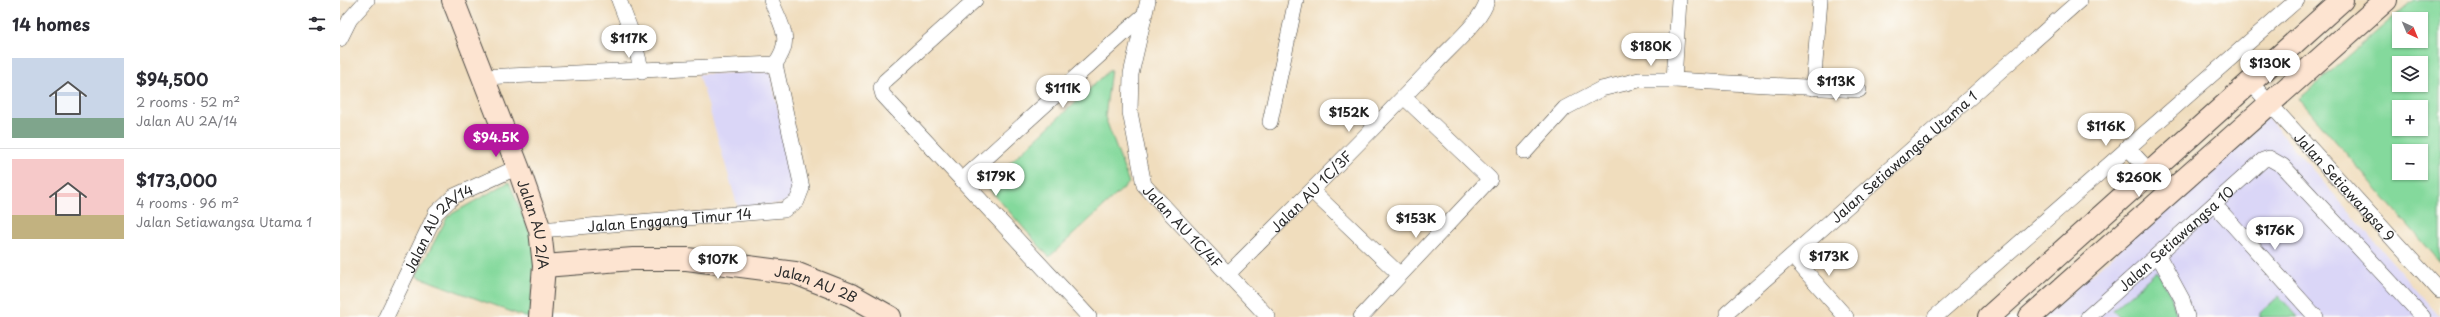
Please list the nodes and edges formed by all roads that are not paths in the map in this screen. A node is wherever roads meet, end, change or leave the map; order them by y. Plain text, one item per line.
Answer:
1 (367, 0) edge
2 (453, 0) edge
3 (619, 0) edge
4 (771, 0) edge
5 (975, 0) edge
6 (1148, 0) edge
7 (1296, 0) edge
8 (1487, 0) edge
9 (1679, 0) edge
10 (1820, 0) edge
11 (2080, 0) edge
12 (2297, 0) edge
13 (2342, 0) edge
14 (2386, 0) edge
15 (1144, 15) junction
16 (340, 39) edge
17 (775, 64) junction
18 (642, 72) junction
19 (484, 77) junction
20 (1674, 80) junction
21 (2250, 82) junction
22 (1813, 88) junction
23 (1860, 90) dead end
24 (1404, 96) junction
25 (2270, 104) junction
26 (1270, 122) dead end
27 (2127, 147) junction
28 (1524, 152) dead end
29 (518, 167) junction
30 (2150, 172) junction
31 (962, 180) junction
32 (1312, 190) junction
33 (2214, 204) junction
34 (540, 230) junction
35 (2158, 255) junction
36 (1792, 256) junction
37 (544, 266) junction
38 (1228, 274) junction
39 (1400, 275) junction
40 (2440, 291) edge
41 (1727, 313) dead end
42 (386, 317) edge
43 (540, 317) edge
44 (890, 317) edge
45 (1089, 317) edge
46 (1268, 317) edge
47 (1361, 317) edge
48 (1846, 317) edge
49 (1935, 317) edge
50 (1989, 317) edge
51 (2030, 317) edge
52 (2088, 317) edge
53 (2187, 317) edge
54 (2316, 317) edge
55 (2423, 317) edge

1 - 16 street
2 - 19 main road, Jalan AU 2/A
3 - 18 street
4 - 17 street
5 - 31 street
6 - 15 street, Jalan AU 1C/4F
7 - 26 street
8 - 24 street, Jalan AU 1C/3F
9 - 20 street
10 - 22 street
11 - 36 street, Jalan Setiawangsa Utama 1
12 - 27 street
13 - 21 main road
14 - 25 main road
15 - 31 street
15 - 38 street, Jalan AU 1C/4F
17 - 18 street
17 - 34 street, Jalan Enggang Timur 14
18 - 19 street
19 - 29 main road, Jalan AU 2/A
20 - 22 street
20 - 28 street
21 - 25 street, Jalan Setiawangsa 9
21 - 30 main road
22 - 23 street
24 - 32 street, Jalan AU 1C/3F
24 - 39 street
25 - 40 street, Jalan Setiawangsa 9
25 - 51 main road
27 - 30 street
27 - 49 street
29 - 34 main road, Jalan AU 2/A
29 - 42 street, Jalan AU 2A/14
30 - 50 main road
31 - 45 street
32 - 38 street, Jalan AU 1C/3F
32 - 39 street
33 - 35 street, Jalan Setiawangsa 10
33 - 54 street
33 - 55 street, Jalan Setiawangsa 10
34 - 37 main road, Jalan AU 2/A
35 - 52 street, Jalan Setiawangsa 10
35 - 53 street
36 - 41 street, Jalan Setiawangsa Utama 1
36 - 48 street
37 - 43 main road, Jalan AU 2/A
37 - 44 main road, Jalan AU 2B
38 - 46 street, Jalan AU 1C/4F
39 - 47 street

